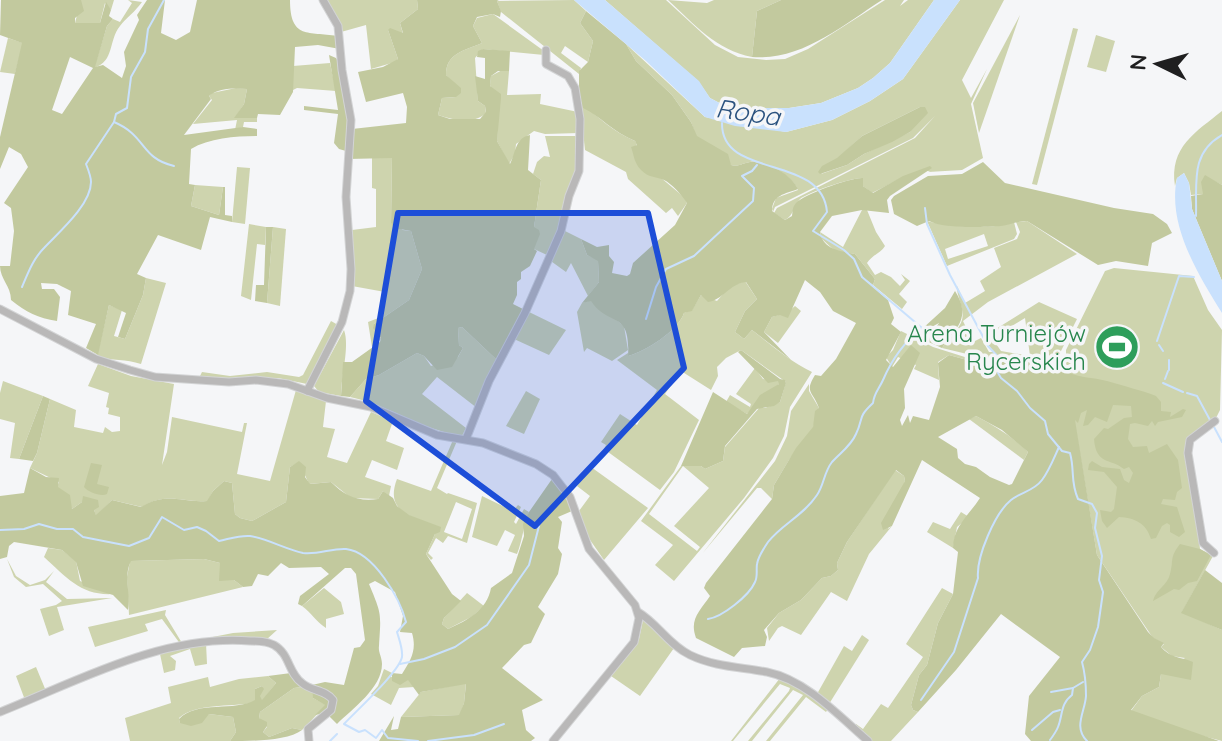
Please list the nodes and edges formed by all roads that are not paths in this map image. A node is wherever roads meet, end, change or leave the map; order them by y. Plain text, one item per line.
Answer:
1 (323, 0) edge
2 (546, 50) dead end
3 (0, 309) edge
4 (307, 391) junction
5 (1213, 423) dead end
6 (466, 439) junction
7 (1214, 553) dead end
8 (638, 612) junction
9 (0, 712) edge
10 (309, 741) edge
11 (553, 741) edge
12 (868, 741) edge

1 - 4 street
2 - 6 street
3 - 4 street
4 - 6 street
5 - 7 street
6 - 8 street
8 - 11 street
8 - 12 street
9 - 10 street

